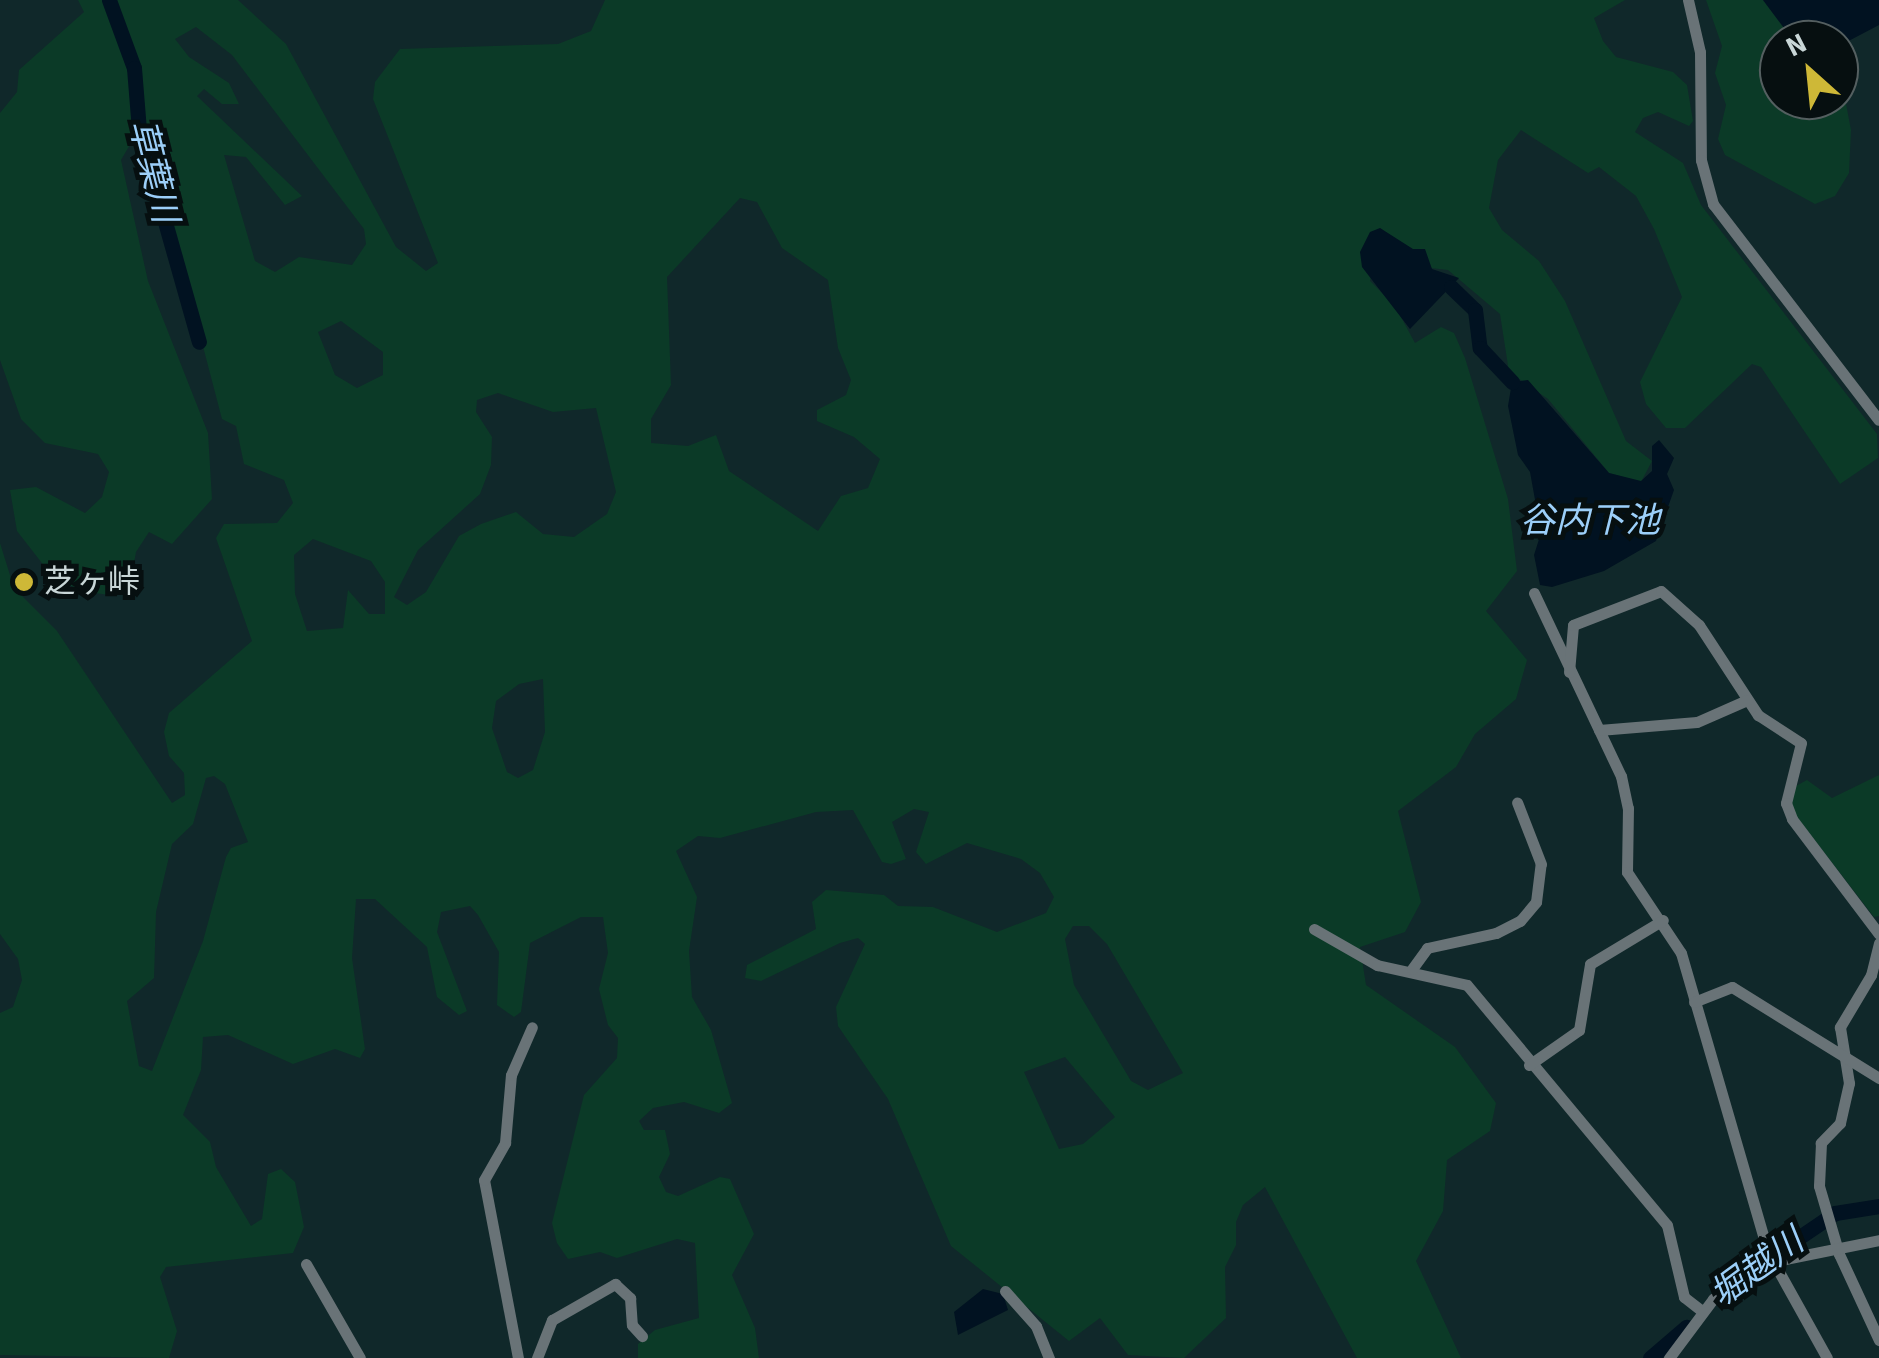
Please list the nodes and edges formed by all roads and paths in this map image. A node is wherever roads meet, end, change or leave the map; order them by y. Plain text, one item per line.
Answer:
1 (1688, 0) edge
2 (1879, 420) edge
3 (1534, 593) dead end
4 (1569, 672) junction
5 (1747, 700) junction
6 (1599, 730) junction
7 (1516, 802) dead end
8 (1664, 920) junction
9 (1314, 930) dead end
10 (1879, 934) edge
11 (1879, 943) edge
12 (1412, 969) junction
13 (1694, 1002) junction
14 (532, 1028) dead end
15 (1846, 1061) junction
16 (1530, 1065) junction
17 (1879, 1078) edge
18 (1879, 1240) edge
19 (1838, 1248) junction
20 (1770, 1258) junction
21 (306, 1264) dead end
22 (1005, 1291) dead end
23 (1700, 1310) junction
24 (642, 1336) dead end
25 (1879, 1340) edge
26 (360, 1358) edge
27 (518, 1358) edge
28 (537, 1358) edge
29 (1048, 1358) edge
30 (1669, 1358) edge
31 (1827, 1358) edge

1 - 2 street
3 - 4 street
4 - 5 street
4 - 6 street
5 - 6 street
5 - 10 street
6 - 8 street
7 - 12 street
8 - 13 street
8 - 16 street
9 - 12 street
11 - 15 street
12 - 16 street
13 - 15 street
13 - 20 street
14 - 27 street
15 - 17 street
15 - 19 street
16 - 23 street
18 - 19 street
19 - 20 street
19 - 25 street
20 - 23 street
20 - 31 street
21 - 26 street
22 - 29 street
23 - 30 street
24 - 28 street

